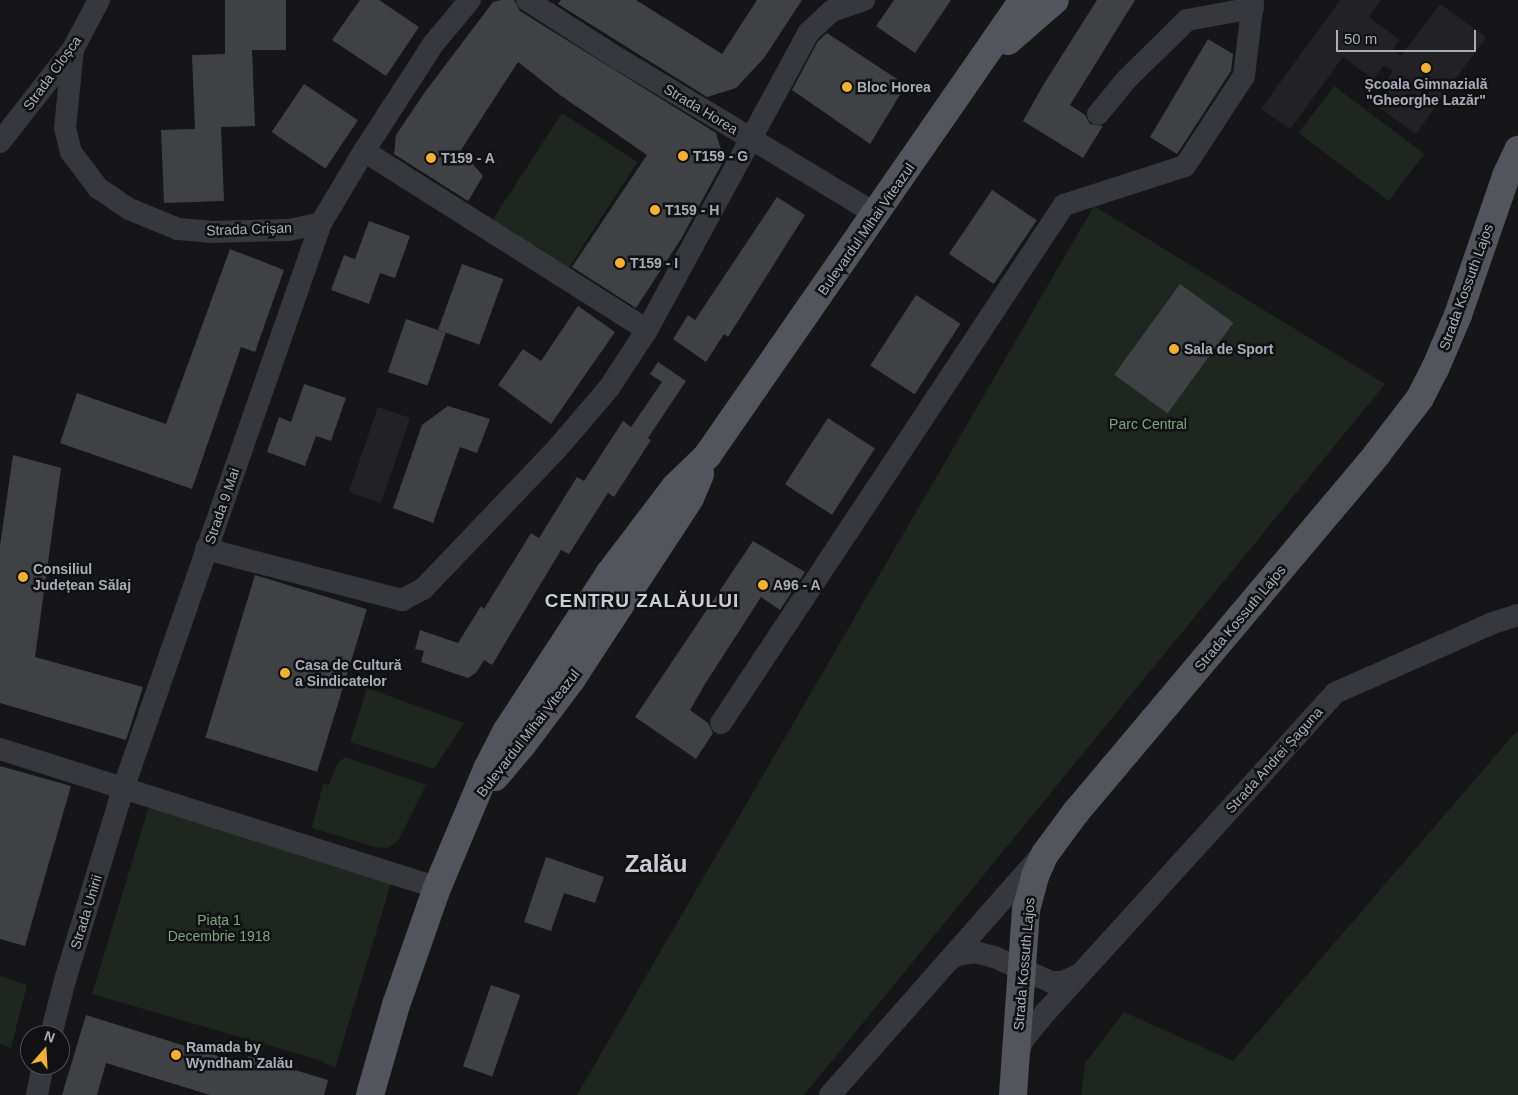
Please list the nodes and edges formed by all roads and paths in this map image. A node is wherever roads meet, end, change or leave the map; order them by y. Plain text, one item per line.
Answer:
1 (99, 0) edge
2 (470, 0) edge
3 (527, 0) edge
4 (864, 0) edge
5 (1023, 0) edge
6 (1055, 0) edge
7 (1253, 4) edge
8 (73, 49) junction
9 (967, 84) junction
10 (1098, 114) dead end
11 (750, 139) junction
12 (0, 142) edge
13 (1518, 150) edge
14 (364, 151) junction
15 (876, 214) junction
16 (321, 223) junction
17 (647, 330) junction
18 (206, 549) junction
19 (1518, 615) edge
20 (721, 723) dead end
21 (0, 749) edge
22 (123, 789) junction
23 (1056, 839) junction
24 (437, 888) junction
25 (948, 961) junction
26 (1022, 971) junction
27 (1080, 974) junction
28 (54, 1025) edge
29 (1016, 1059) junction
30 (41, 1075) edge
31 (37, 1095) edge
32 (370, 1095) edge
33 (830, 1095) edge
34 (1013, 1095) edge

1 - 8 street, Strada Cloșca
2 - 14 street
3 - 11 street, Strada Horea
4 - 11 street
5 - 9 main road, Bulevardul Mihai Viteazul
6 - 9 main road
7 - 10 street
7 - 20 street
8 - 12 street, Strada Cloșca
8 - 16 street, Strada Crișan
9 - 15 main road, Bulevardul Mihai Viteazul
11 - 15 street, Strada Horea
11 - 17 street
13 - 23 main road, Strada Kossuth Lajos
14 - 16 street
14 - 17 street
15 - 24 main road, Bulevardul Mihai Viteazul
16 - 18 street, Strada 9 Mai
17 - 18 street
18 - 22 street, Strada 9 Mai
19 - 27 street, Strada Andrei Șaguna
21 - 22 street
22 - 24 street
22 - 28 street, Strada Unirii
23 - 25 street
23 - 26 main road, Strada Kossuth Lajos
24 - 32 main road, Bulevardul Mihai Viteazul
25 - 26 street, Strada Andrei Șaguna
25 - 33 street
26 - 27 street, Strada Andrei Șaguna
26 - 29 main road, Strada Kossuth Lajos
27 - 29 street, Strada Andrei Șaguna
29 - 34 main road, Strada Kossuth Lajos
30 - 31 street

